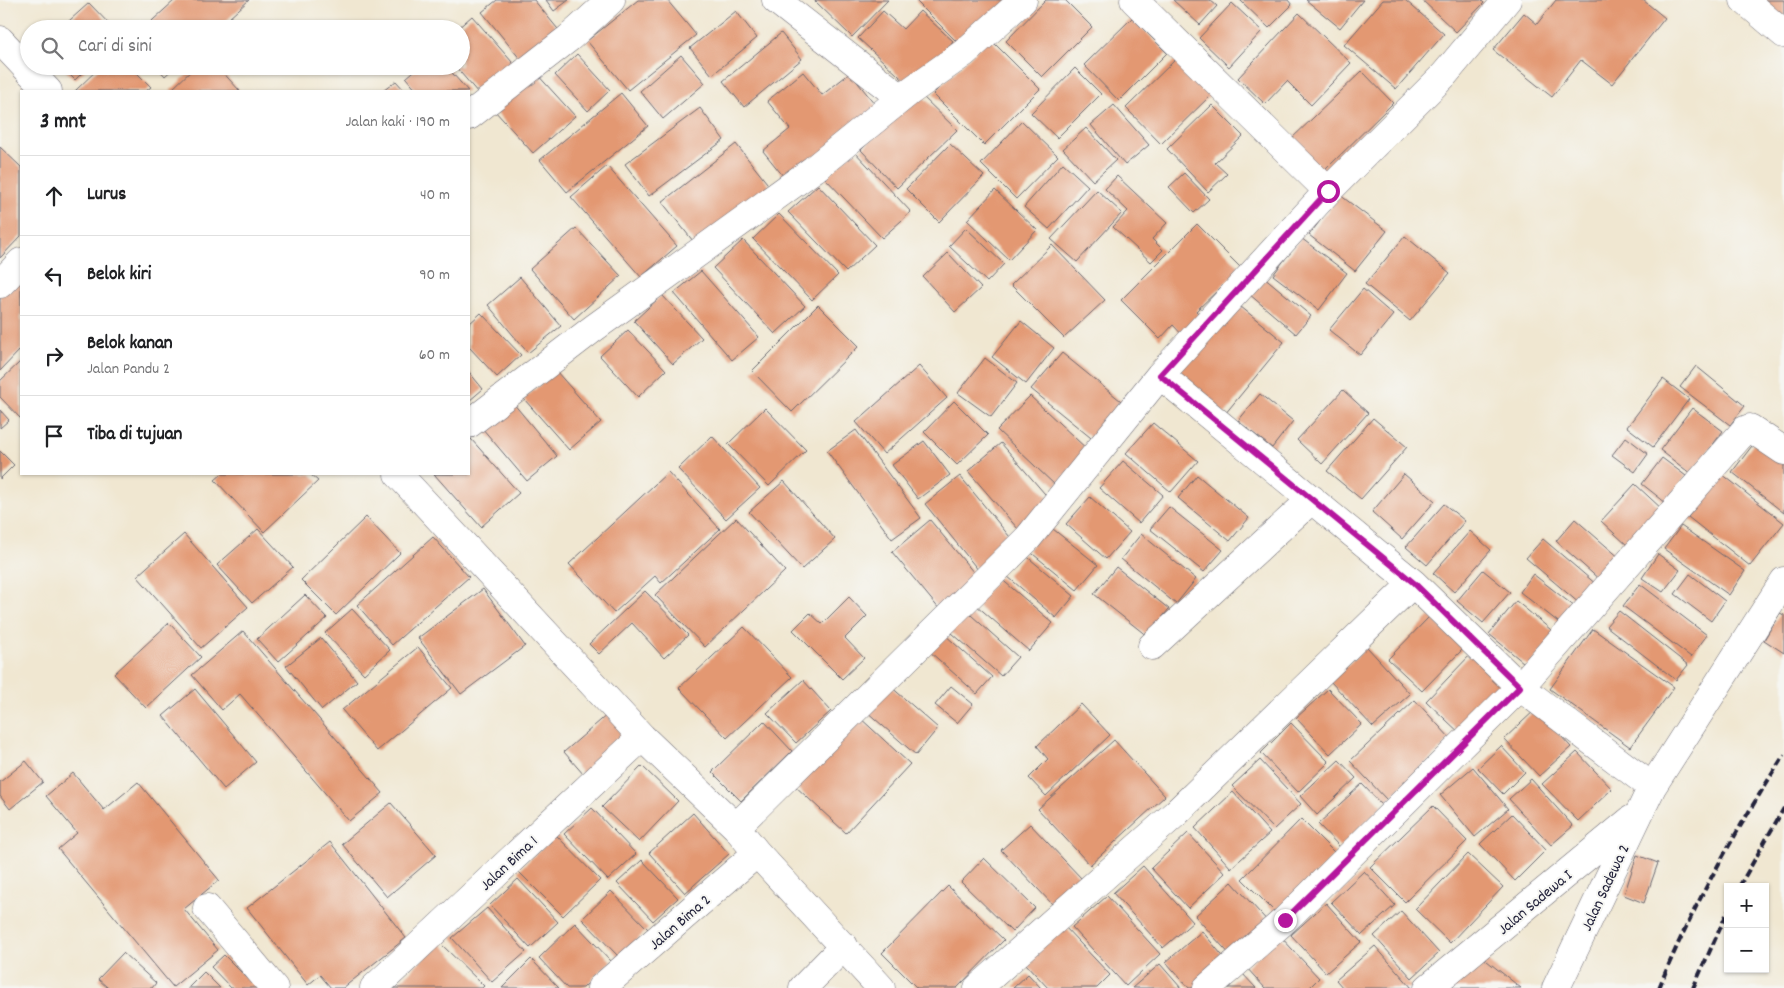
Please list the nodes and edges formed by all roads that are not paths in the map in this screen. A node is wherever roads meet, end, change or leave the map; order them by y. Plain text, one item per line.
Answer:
1 (611, 0) edge
2 (776, 0) edge
3 (1023, 0) edge
4 (1134, 0) edge
5 (1507, 0) edge
6 (1744, 0) edge
7 (1784, 34) edge
8 (2, 45) edge
9 (20, 63) edge
10 (32, 75) edge
11 (47, 90) edge
12 (901, 98) junction
13 (470, 115) edge
14 (1328, 191) junction
15 (20, 263) edge
16 (0, 284) edge
17 (1160, 375) junction
18 (470, 423) edge
19 (1784, 451) edge
20 (404, 476) edge
21 (1312, 499) junction
22 (1784, 580) edge
23 (1414, 583) junction
24 (1152, 646) dead end
25 (1520, 687) junction
26 (642, 737) junction
27 (1652, 787) junction
28 (1639, 813) junction
29 (736, 827) junction
30 (757, 853) junction
31 (208, 908) dead end
32 (844, 946) junction
33 (274, 988) edge
34 (374, 988) edge
35 (601, 988) edge
36 (803, 988) edge
37 (881, 988) edge
38 (978, 988) edge
39 (1207, 988) edge
40 (1428, 988) edge
41 (1556, 988) edge

1 - 13 street
2 - 12 street
3 - 12 street
4 - 14 street
5 - 14 street
6 - 7 street
8 - 9 street
10 - 11 street
12 - 18 street
14 - 17 street
15 - 16 street
17 - 21 street
17 - 29 street
19 - 25 street
20 - 26 street
21 - 23 street
21 - 24 street
22 - 27 street, Jalan Sadewa 2
23 - 25 street
23 - 38 street
25 - 27 street
25 - 39 street
26 - 29 street
26 - 34 street, Jalan Bima 1
27 - 28 street, Jalan Sadewa 2
28 - 40 street, Jalan Sadewa I
28 - 41 street, Jalan Sadewa 2
29 - 30 street
30 - 32 street
30 - 35 street, Jalan Bima 2
31 - 33 street
32 - 36 street
32 - 37 street

